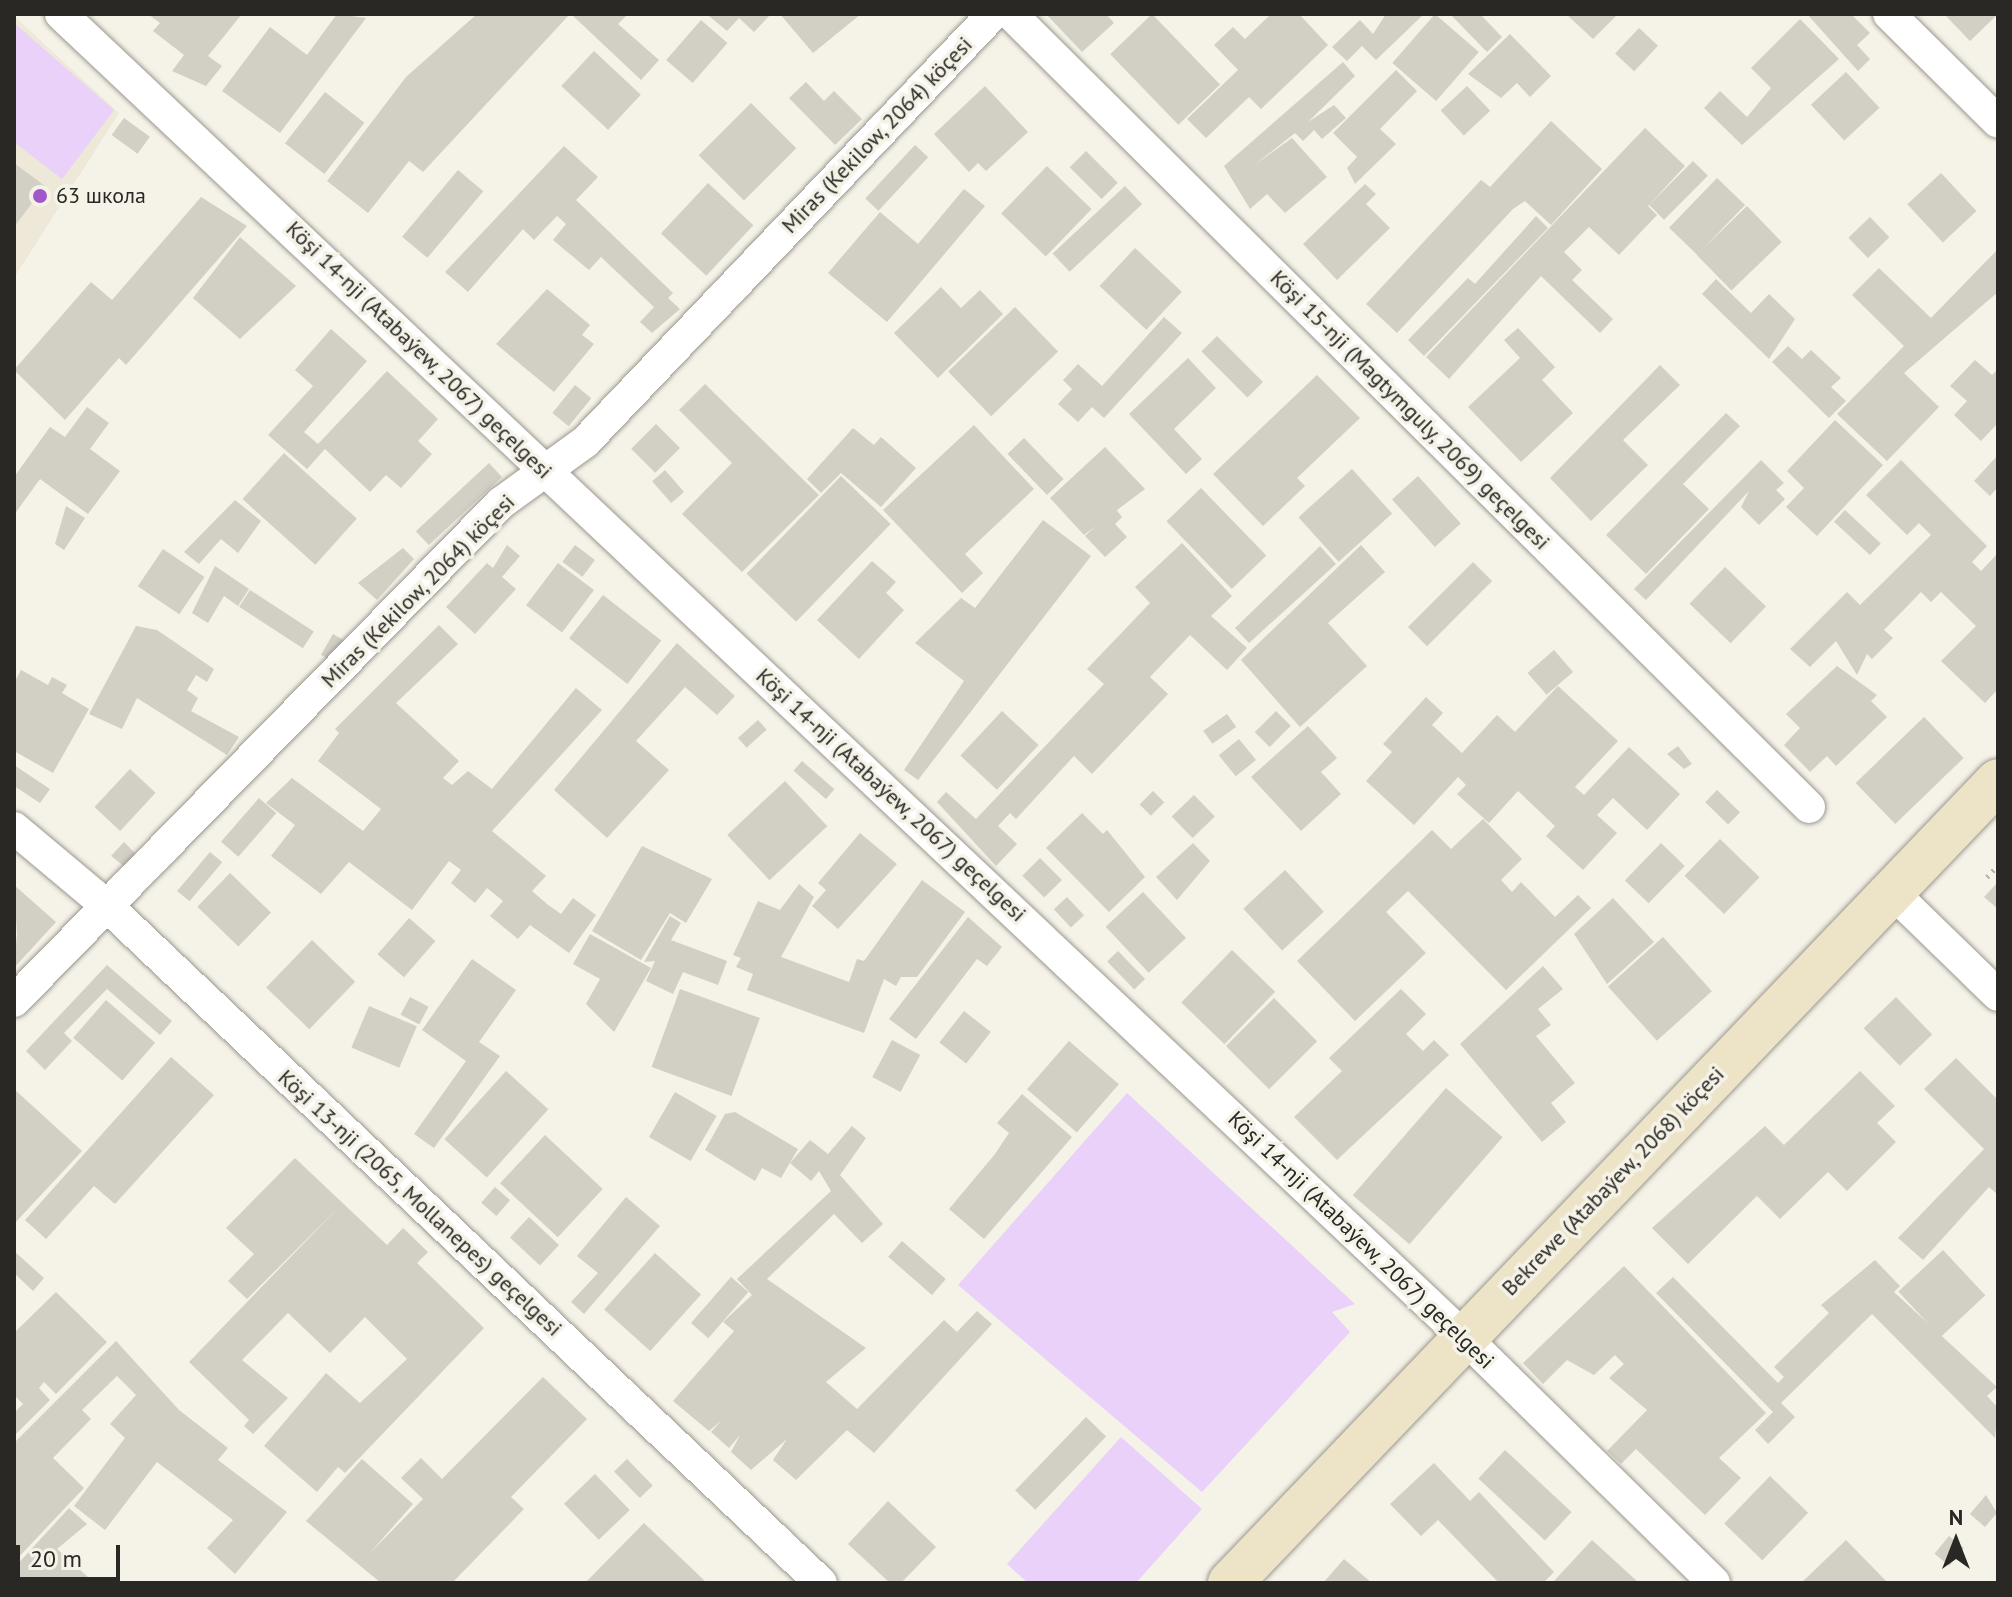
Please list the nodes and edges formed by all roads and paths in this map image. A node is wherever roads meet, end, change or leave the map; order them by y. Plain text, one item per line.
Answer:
1 (61, 14) edge
2 (993, 14) edge
3 (1011, 14) edge
4 (1889, 14) edge
5 (1998, 122) edge
6 (545, 471) junction
7 (1998, 781) edge
8 (1809, 807) dead end
9 (14, 828) edge
10 (1998, 865) edge
11 (1987, 877) dead end
12 (1891, 891) junction
13 (107, 906) junction
14 (1998, 995) edge
15 (14, 1001) edge
16 (1463, 1336) junction
17 (821, 1583) edge
18 (1230, 1583) edge
19 (1714, 1583) edge

1 - 6 street, Köşi 14-nji (Atabaýew, 2067) geçelgesi
2 - 6 street, Miras (Kekilow, 2064) köçesi
3 - 8 street, Köşi 15-nji (Magtymguly, 2069) geçelgesi
4 - 5 street
6 - 13 street, Miras (Kekilow, 2064) köçesi
6 - 16 street, Köşi 14-nji (Atabaýew, 2067) geçelgesi
7 - 12 main road, Bekrewe (Atabaýew, 2068) köçesi
9 - 13 street, Köşi 13-nji (2065, Mollanepes) geçelgesi
10 - 11 path
12 - 14 street
12 - 16 main road, Bekrewe (Atabaýew, 2068) köçesi
13 - 15 street, Miras (Kekilow, 2064) köçesi
13 - 17 street, Köşi 13-nji (2065, Mollanepes) geçelgesi
16 - 18 main road, Bekrewe (Atabaýew, 2068) köçesi
16 - 19 street, Köşi 14-nji (Atabaýew, 2067) geçelgesi

